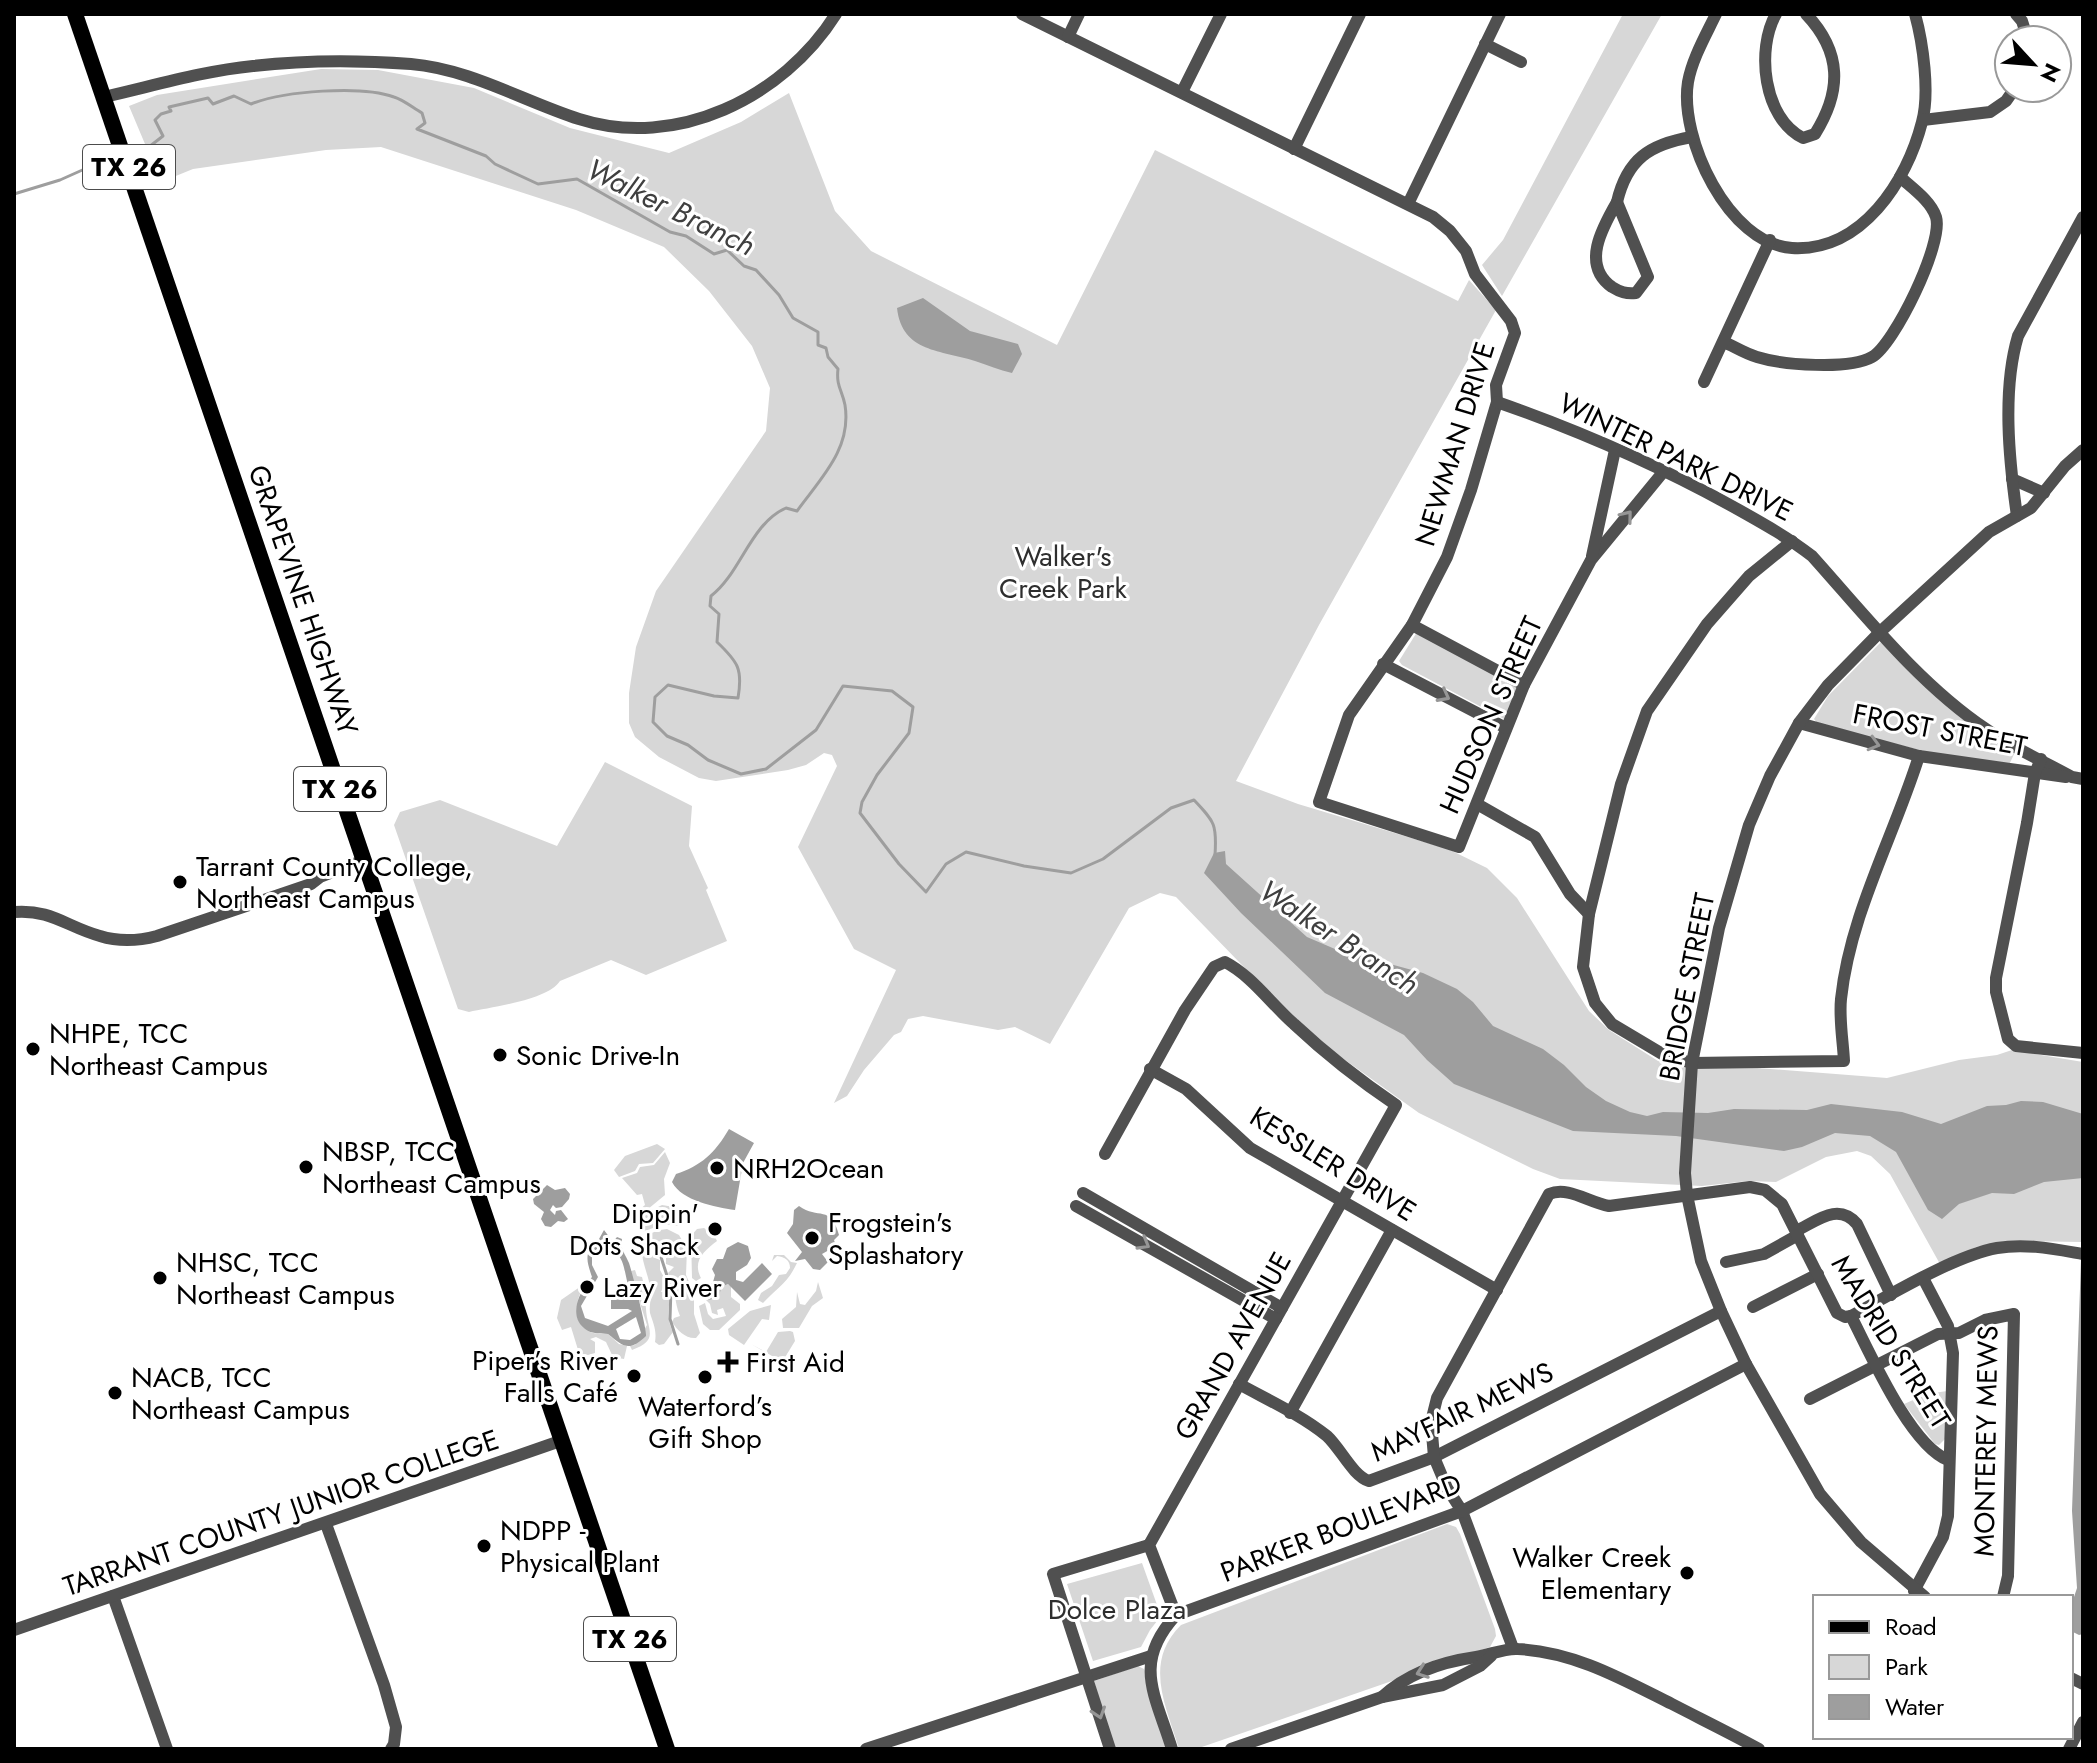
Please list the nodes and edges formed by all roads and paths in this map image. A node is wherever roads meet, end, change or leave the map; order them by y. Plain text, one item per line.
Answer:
1 (75, 14) edge
2 (836, 14) edge
3 (1022, 14) edge
4 (1079, 14) edge
5 (1221, 14) edge
6 (1360, 14) edge
7 (1500, 14) edge
8 (1716, 14) edge
9 (1776, 14) edge
10 (1806, 14) edge
11 (1915, 14) edge
12 (1068, 37) junction
13 (1485, 44) junction
14 (1521, 62) dead end
15 (1182, 92) junction
16 (104, 97) junction
17 (2002, 104) edge
18 (1923, 120) junction
19 (1692, 137) junction
20 (1294, 149) junction
21 (1900, 177) junction
22 (1617, 202) junction
23 (1408, 204) junction
24 (2083, 217) edge
25 (1770, 240) junction
26 (1724, 342) junction
27 (1704, 382) dead end
28 (1497, 402) junction
29 (1615, 450) junction
30 (2083, 450) edge
31 (1664, 471) junction
32 (2012, 479) junction
33 (2044, 493) junction
34 (2017, 516) junction
35 (1792, 541) junction
36 (1591, 560) junction
37 (1412, 625) junction
38 (1880, 632) junction
39 (1383, 664) junction
40 (1524, 685) junction
41 (1799, 723) junction
42 (1506, 728) junction
43 (1919, 756) junction
44 (2041, 759) junction
45 (2035, 773) junction
46 (2077, 778) edge
47 (1477, 804) junction
48 (1459, 847) joint
49 (366, 864) junction
50 (14, 912) edge
51 (1589, 914) junction
52 (2083, 1053) edge
53 (1692, 1063) junction
54 (1150, 1069) junction
55 (1105, 1154) dead end
56 (1083, 1193) dead end
57 (1687, 1195) junction
58 (1341, 1202) junction
59 (1076, 1206) dead end
60 (1392, 1230) junction
61 (1797, 1233) junction
62 (2083, 1254) edge
63 (1726, 1262) dead end
64 (1818, 1274) junction
65 (1923, 1278) junction
66 (1497, 1290) junction
67 (1891, 1295) junction
68 (1753, 1307) dead end
69 (1721, 1311) junction
70 (1279, 1313) junction
71 (1851, 1316) junction
72 (1951, 1334) junction
73 (1746, 1364) junction
74 (1875, 1365) junction
75 (1239, 1384) junction
76 (1810, 1399) dead end
77 (1290, 1413) junction
78 (563, 1440) junction
79 (1434, 1457) junction
80 (1948, 1460) junction
81 (1462, 1511) junction
82 (326, 1524) junction
83 (1149, 1545) junction
84 (1920, 1594) edge
85 (2003, 1595) edge
86 (113, 1596) junction
87 (1176, 1615) junction
88 (14, 1630) edge
89 (1513, 1648) junction
90 (1494, 1654) junction
91 (1151, 1656) junction
92 (1087, 1677) junction
93 (1382, 1697) junction
94 (2083, 1722) edge
95 (167, 1749) edge
96 (391, 1749) edge
97 (667, 1749) edge
98 (866, 1749) edge
99 (1110, 1749) edge
100 (1172, 1749) edge
101 (1231, 1749) edge
102 (1759, 1749) edge
103 (2069, 1749) edge

1 - 16 main road, GRAPEVINE HIGHWAY / TX 26
2 - 16 street
3 - 12 street, NEWMAN DRIVE
4 - 12 street
5 - 15 street
6 - 20 street
7 - 13 street
8 - 19 street
9 - 10 street
11 - 18 street
12 - 15 street, NEWMAN DRIVE
13 - 14 street
13 - 23 street
15 - 20 street, NEWMAN DRIVE
16 - 49 main road, GRAPEVINE HIGHWAY / TX 26
17 - 18 street
18 - 21 street
19 - 22 street
19 - 25 street
20 - 23 street, NEWMAN DRIVE
21 - 25 street
21 - 26 street
22 - 22 street
23 - 28 street, NEWMAN DRIVE
24 - 32 street
25 - 26 street
26 - 27 street
28 - 29 street, WINTER PARK DRIVE
28 - 37 street, NEWMAN DRIVE
29 - 31 street, WINTER PARK DRIVE
29 - 36 street, HUDSON STREET
30 - 33 street, BRIDGE STREET
31 - 35 street, WINTER PARK DRIVE
36 -> 31 street, HUDSON STREET
32 - 33 street
32 - 34 street
33 - 34 street, BRIDGE STREET
34 - 38 street, BRIDGE STREET
35 - 38 street, WINTER PARK DRIVE
35 - 51 street
36 - 40 street, HUDSON STREET
37 - 39 street, NEWMAN DRIVE
37 - 40 street
38 - 41 street, BRIDGE STREET
38 - 44 street, WINTER PARK DRIVE
39 -> 42 street
39 - 48 street, NEWMAN DRIVE
40 - 42 street, HUDSON STREET
41 -> 43 street, FROST STREET
41 - 53 street, BRIDGE STREET
42 - 47 street, HUDSON STREET
43 - 45 street, FROST STREET
43 - 53 street
44 - 45 street
44 - 46 street, WINTER PARK DRIVE
45 - 46 street, FROST STREET
45 - 52 street
47 - 48 street, HUDSON STREET
47 - 51 street
49 - 50 street
49 - 78 main road, GRAPEVINE HIGHWAY / TX 26
51 - 53 street
53 - 57 street, BRIDGE STREET
54 - 55 street
54 - 58 street, KESSLER DRIVE
54 - 58 street, GRAND AVENUE
56 - 70 street
57 - 61 street, MADRID STREET
57 - 66 street, MADRID STREET
57 - 69 street, BRIDGE STREET
58 - 60 street, KESSLER DRIVE
58 - 70 street, GRAND AVENUE
59 -> 70 street
60 - 66 street, KESSLER DRIVE
60 - 77 street
61 - 63 street
61 - 64 street, MADRID STREET
61 - 67 street
62 - 65 street
64 - 68 street
64 - 71 street, MADRID STREET
65 - 67 street
65 - 72 street
66 - 79 street, MADRID STREET
67 - 71 street
69 - 73 street, BRIDGE STREET
69 - 79 street, MAYFAIR MEWS
70 - 75 street, GRAND AVENUE
71 - 74 street, MADRID STREET
72 - 74 street, MONTEREY MEWS
72 - 80 street
72 - 85 street, MONTEREY MEWS
73 - 81 street, PARKER BOULEVARD
73 - 84 street, BRIDGE STREET
74 - 76 street, MONTEREY MEWS
74 - 80 street, MADRID STREET
75 - 77 street, MAYFAIR MEWS
75 - 83 street, GRAND AVENUE
77 - 79 street, MAYFAIR MEWS
78 - 82 street, TARRANT COUNTY JUNIOR COLLEGE
78 - 97 main road, GRAPEVINE HIGHWAY / TX 26
79 - 81 street
80 - 84 street
81 - 87 street, PARKER BOULEVARD
81 - 89 street
82 - 86 street, TARRANT COUNTY JUNIOR COLLEGE
82 - 96 street
83 - 87 street
83 - 92 street
86 - 88 street, TARRANT COUNTY JUNIOR COLLEGE
86 - 95 street
87 - 91 street
89 - 90 street
89 - 102 street
90 - 93 street
90 -> 93 street
91 - 92 street
91 - 100 street
92 - 98 street
92 -> 99 street
93 - 101 street
94 - 103 street

